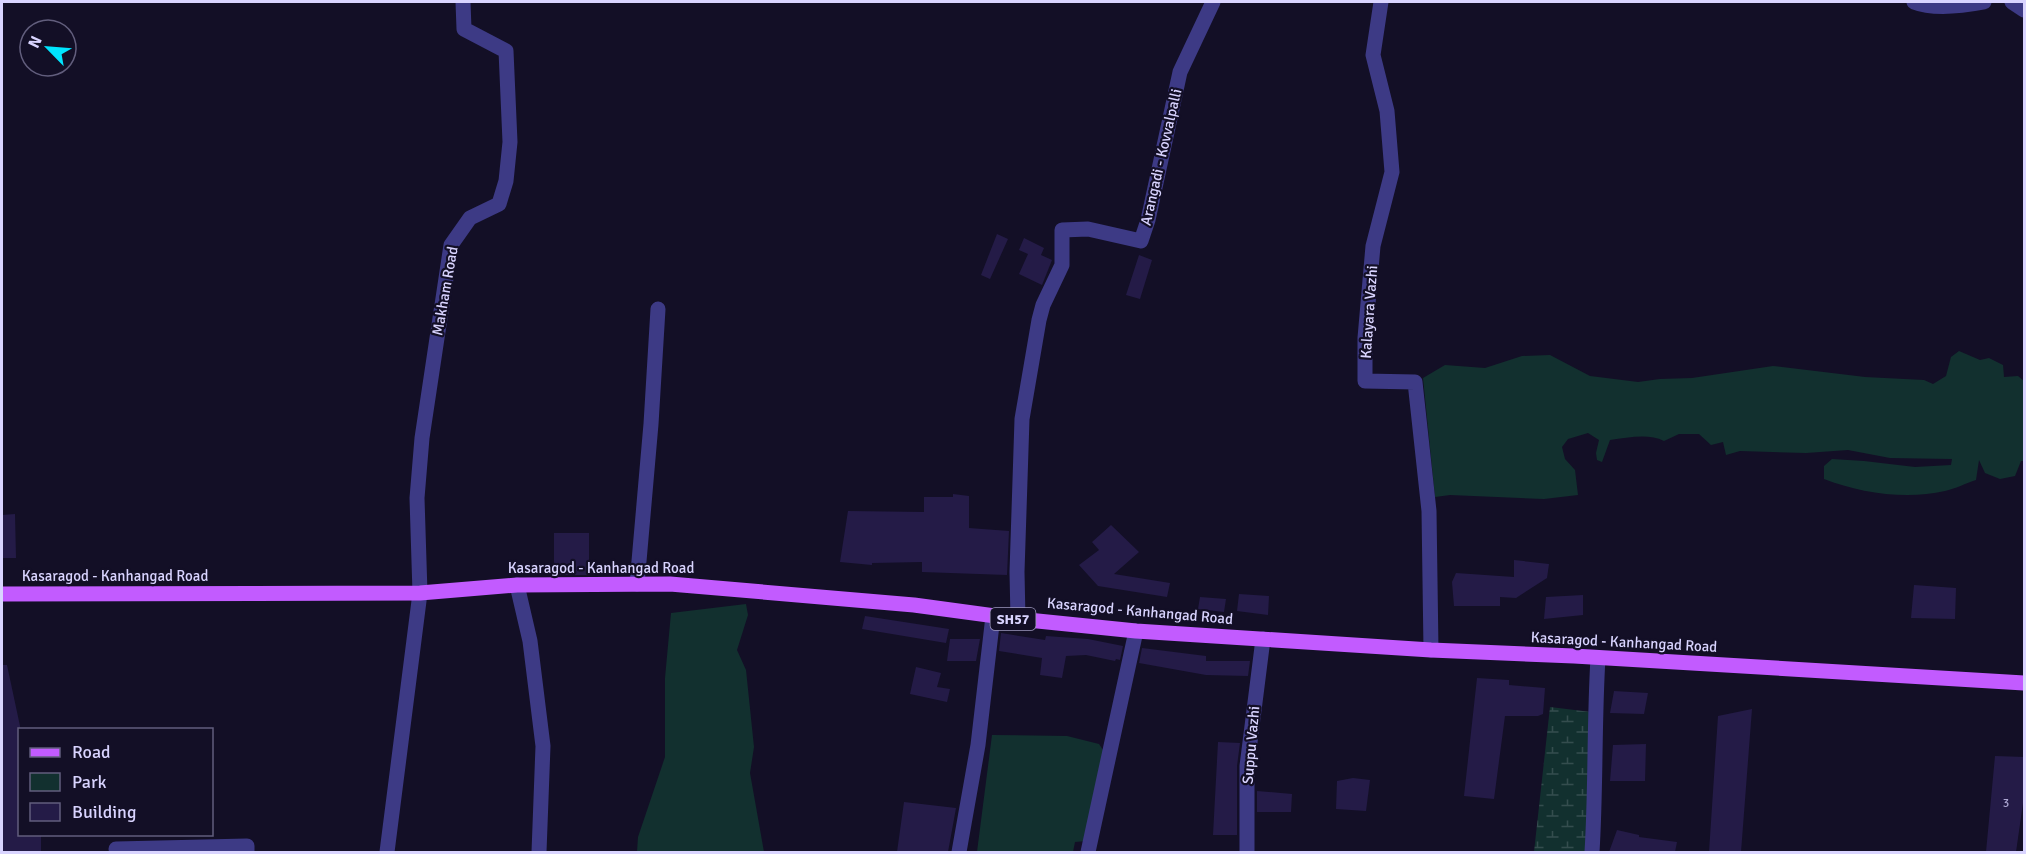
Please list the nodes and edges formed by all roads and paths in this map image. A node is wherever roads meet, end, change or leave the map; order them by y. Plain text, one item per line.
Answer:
1 (463, 2) edge
2 (1213, 2) edge
3 (1381, 2) edge
4 (1914, 2) edge
5 (1984, 2) edge
6 (2012, 2) edge
7 (2025, 10) edge
8 (658, 309) dead end
9 (637, 584) junction
10 (517, 585) junction
11 (420, 593) junction
12 (2, 594) edge
13 (993, 616) junction
14 (1017, 619) junction
15 (1136, 631) junction
16 (1263, 639) junction
17 (1431, 650) junction
18 (1598, 658) junction
19 (2025, 682) edge
20 (116, 849) dead end
21 (247, 852) edge
22 (387, 852) edge
23 (539, 852) edge
24 (959, 852) edge
25 (1088, 852) edge
26 (1247, 852) edge
27 (1592, 852) edge

1 - 11 street, Makham Road
2 - 14 street, Arangadi - Kovvalpalli
3 - 17 street, Kalayara Vazhi
4 - 5 street
6 - 7 street
8 - 9 street
9 - 10 main road, Kasaragod - Kanhangad Road / SH57
9 - 13 main road, Kasaragod - Kanhangad Road / SH57
10 - 11 main road, Kasaragod - Kanhangad Road / SH57
10 - 23 street
11 - 12 main road, Kasaragod - Kanhangad Road / SH57
11 - 22 street
13 - 14 main road, Kasaragod - Kanhangad Road / SH57
13 - 24 street
14 - 15 main road, Kasaragod - Kanhangad Road / SH57
15 - 16 main road, Kasaragod - Kanhangad Road / SH57
15 - 25 street
16 - 17 main road, Kasaragod - Kanhangad Road / SH57
16 - 26 street, Suppu Vazhi
17 - 18 main road, Kasaragod - Kanhangad Road / SH57
18 - 19 main road, Kasaragod - Kanhangad Road / SH57
18 - 27 street
20 - 21 street

